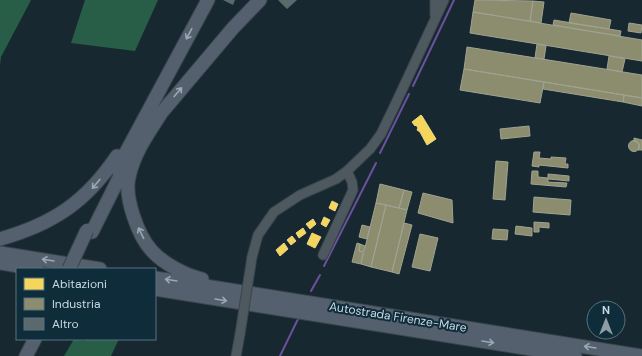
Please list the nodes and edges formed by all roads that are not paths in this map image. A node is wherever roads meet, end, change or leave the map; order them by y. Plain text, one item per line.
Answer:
1 (208, 0) edge
2 (260, 0) edge
3 (435, 0) edge
4 (444, 0) edge
5 (433, 22) junction
6 (157, 94) junction
7 (162, 112) junction
8 (347, 171) junction
9 (90, 231) junction
10 (0, 239) edge
11 (0, 252) edge
12 (324, 255) dead end
13 (0, 263) edge
14 (31, 268) edge
15 (69, 268) edge
16 (75, 268) edge
17 (94, 268) edge
18 (0, 270) edge
19 (16, 273) edge
20 (156, 278) edge
21 (159, 290) edge
22 (396, 317) junction
23 (34, 340) edge
24 (40, 340) edge
25 (26, 356) edge
26 (32, 356) edge
27 (236, 356) edge
28 (575, 356) edge
29 (642, 356) edge

1 -> 6 highway
7 -> 2 highway
3 - 5 street
4 - 5 street
5 - 8 street
6 - 9 highway
6 -> 10 highway
7 - 9 highway
22 -> 7 highway
8 - 12 street
8 - 27 street, bridge
9 - 15 highway, bridge
9 - 16 highway
17 -> 11 highway
13 - 14 highway
18 - 19 highway
22 -> 20 highway, Autostrada Firenze-Mare
21 -> 28 highway, Autostrada Firenze-Mare
29 -> 22 highway, Autostrada Firenze-Mare
23 - 25 highway
24 - 26 highway

